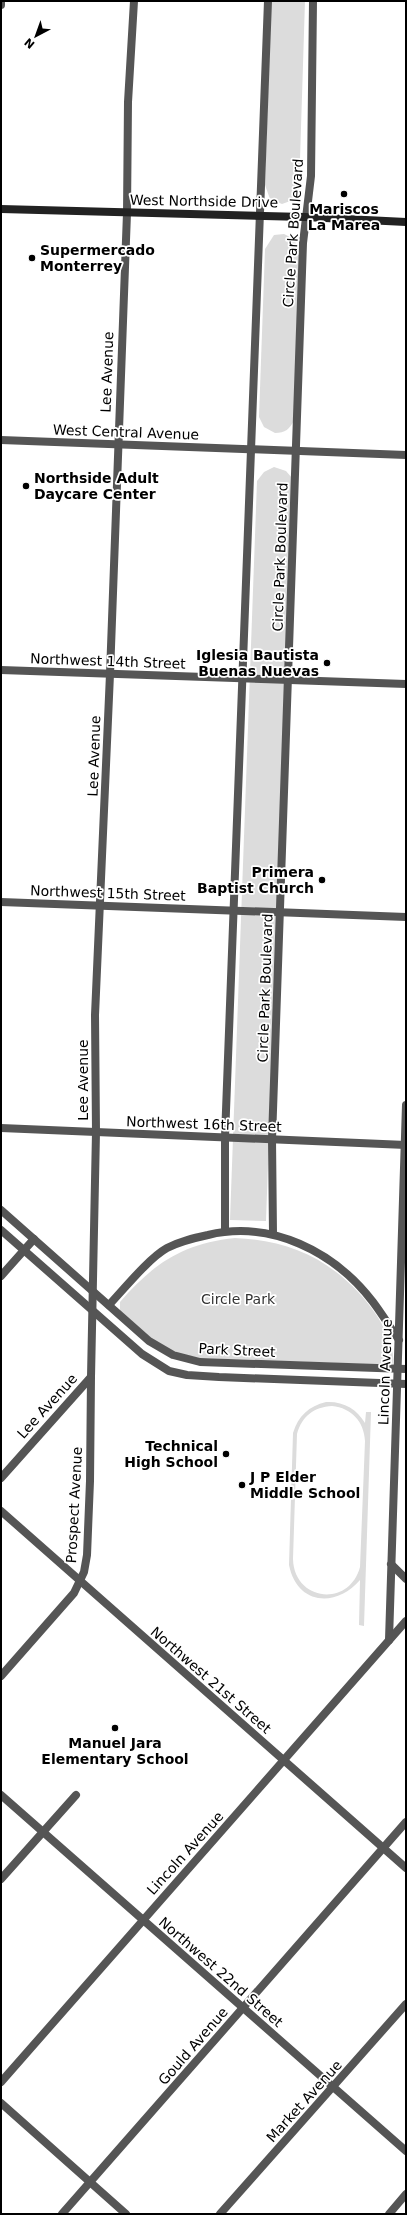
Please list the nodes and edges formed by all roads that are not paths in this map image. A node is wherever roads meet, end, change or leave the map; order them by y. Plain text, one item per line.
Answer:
1 (1, 1) edge
2 (134, 1) edge
3 (268, 1) edge
4 (313, 1) edge
5 (1, 5) edge
6 (1, 209) edge
7 (127, 212) junction
8 (258, 216) junction
9 (305, 217) junction
10 (406, 222) edge
11 (1, 440) edge
12 (117, 444) junction
13 (250, 449) junction
14 (296, 450) junction
15 (406, 455) edge
16 (1, 670) edge
17 (110, 674) junction
18 (241, 679) junction
19 (289, 681) junction
20 (406, 684) edge
21 (1, 902) edge
22 (100, 905) junction
23 (233, 910) junction
24 (282, 912) junction
25 (406, 917) edge
26 (406, 1105) edge
27 (1, 1128) edge
28 (96, 1132) junction
29 (225, 1137) junction
30 (272, 1139) junction
31 (406, 1145) edge
32 (1, 1210) edge
33 (1, 1230) edge
34 (225, 1231) junction
35 (273, 1234) junction
36 (34, 1239) junction
37 (24, 1250) junction
38 (1, 1276) edge
39 (92, 1290) junction
40 (109, 1305) junction
41 (93, 1312) junction
42 (399, 1340) junction
43 (402, 1369) edge
44 (91, 1377) junction
45 (402, 1384) edge
46 (1, 1478) edge
47 (1, 1511) edge
48 (391, 1564) junction
49 (406, 1579) edge
50 (80, 1582) junction
51 (406, 1620) edge
52 (389, 1640) junction
53 (1, 1676) edge
54 (284, 1761) junction
55 (1, 1795) edge
56 (76, 1795) dead end
57 (406, 1822) edge
58 (43, 1832) junction
59 (384, 1848) junction
60 (406, 1868) edge
61 (1, 1879) edge
62 (143, 1920) junction
63 (406, 2004) edge
64 (243, 2008) junction
65 (1, 2082) edge
66 (333, 2087) junction
67 (1, 2103) edge
68 (406, 2151) edge
69 (90, 2182) junction
70 (406, 2194) edge
71 (62, 2214) edge
72 (126, 2214) edge
73 (220, 2214) edge
74 (389, 2214) edge

1 - 5 street
2 - 7 street, Lee Avenue
3 - 8 street
4 - 9 street, Circle Park Boulevard
6 - 7 main road, West Northside Drive
7 - 8 main road, West Northside Drive
7 - 12 street, Lee Avenue
8 - 9 main road, West Northside Drive
8 - 13 street
9 - 10 main road, West Northside Drive
9 - 14 street, Circle Park Boulevard
11 - 12 street, West Central Avenue
12 - 13 street, West Central Avenue
12 - 17 street, Lee Avenue
13 - 14 street, West Central Avenue
13 - 18 street
14 - 15 street, West Central Avenue
14 - 19 street, Circle Park Boulevard
16 - 17 street, Northwest 14th Street
17 - 18 street, Northwest 14th Street
17 - 22 street, Lee Avenue
18 - 19 street, Northwest 14th Street
18 - 23 street
19 - 20 street, Northwest 14th Street
19 - 24 street, Circle Park Boulevard
21 - 22 street, Northwest 15th Street
22 - 23 street, Northwest 15th Street
22 - 28 street, Lee Avenue
23 - 24 street, Northwest 15th Street
23 - 29 street
24 - 25 street, Northwest 15th Street
24 - 30 street, Circle Park Boulevard
26 - 31 street, Lincoln Avenue
27 - 28 street, Northwest 16th Street
28 - 29 street, Northwest 16th Street
28 - 39 street, Lee Avenue
29 - 30 street, Northwest 16th Street
29 - 34 street
30 - 31 street, Northwest 16th Street
30 - 35 street, Circle Park Boulevard
31 - 42 street, Lincoln Avenue
32 - 36 street, Park Street
33 - 37 street, Park Street
34 - 35 street
34 - 40 street
35 - 42 street
36 - 37 street
36 - 39 street, Park Street
37 - 38 street
37 - 41 street, Park Street
39 - 40 street, Park Street
39 - 41 street, Lee Avenue
40 - 43 street, Park Street
41 - 44 street, Lee Avenue
41 - 45 street, Park Street
42 - 43 street, Lincoln Avenue
43 - 45 street, Lincoln Avenue
44 - 46 street, Lee Avenue
44 - 50 street, Prospect Avenue
45 - 48 street, Lincoln Avenue
47 - 50 street, Northwest 21st Street
48 - 49 street
48 - 52 street, Lincoln Avenue
50 - 53 street, Prospect Avenue
50 - 54 street, Northwest 21st Street
51 - 52 street, Lincoln Avenue
52 - 54 street, Lincoln Avenue
54 - 59 street, Northwest 21st Street
54 - 62 street, Lincoln Avenue
55 - 58 street, Northwest 22nd Street
56 - 58 street
57 - 59 street, Gould Avenue
58 - 61 street
58 - 62 street, Northwest 22nd Street
59 - 60 street, Northwest 21st Street
59 - 64 street, Gould Avenue
62 - 64 street, Northwest 22nd Street
62 - 65 street, Lincoln Avenue
63 - 66 street, Market Avenue
64 - 66 street, Northwest 22nd Street
64 - 69 street, Gould Avenue
66 - 68 street, Northwest 22nd Street
66 - 73 street, Market Avenue
67 - 69 street
69 - 71 street, Gould Avenue
69 - 72 street
70 - 74 street

